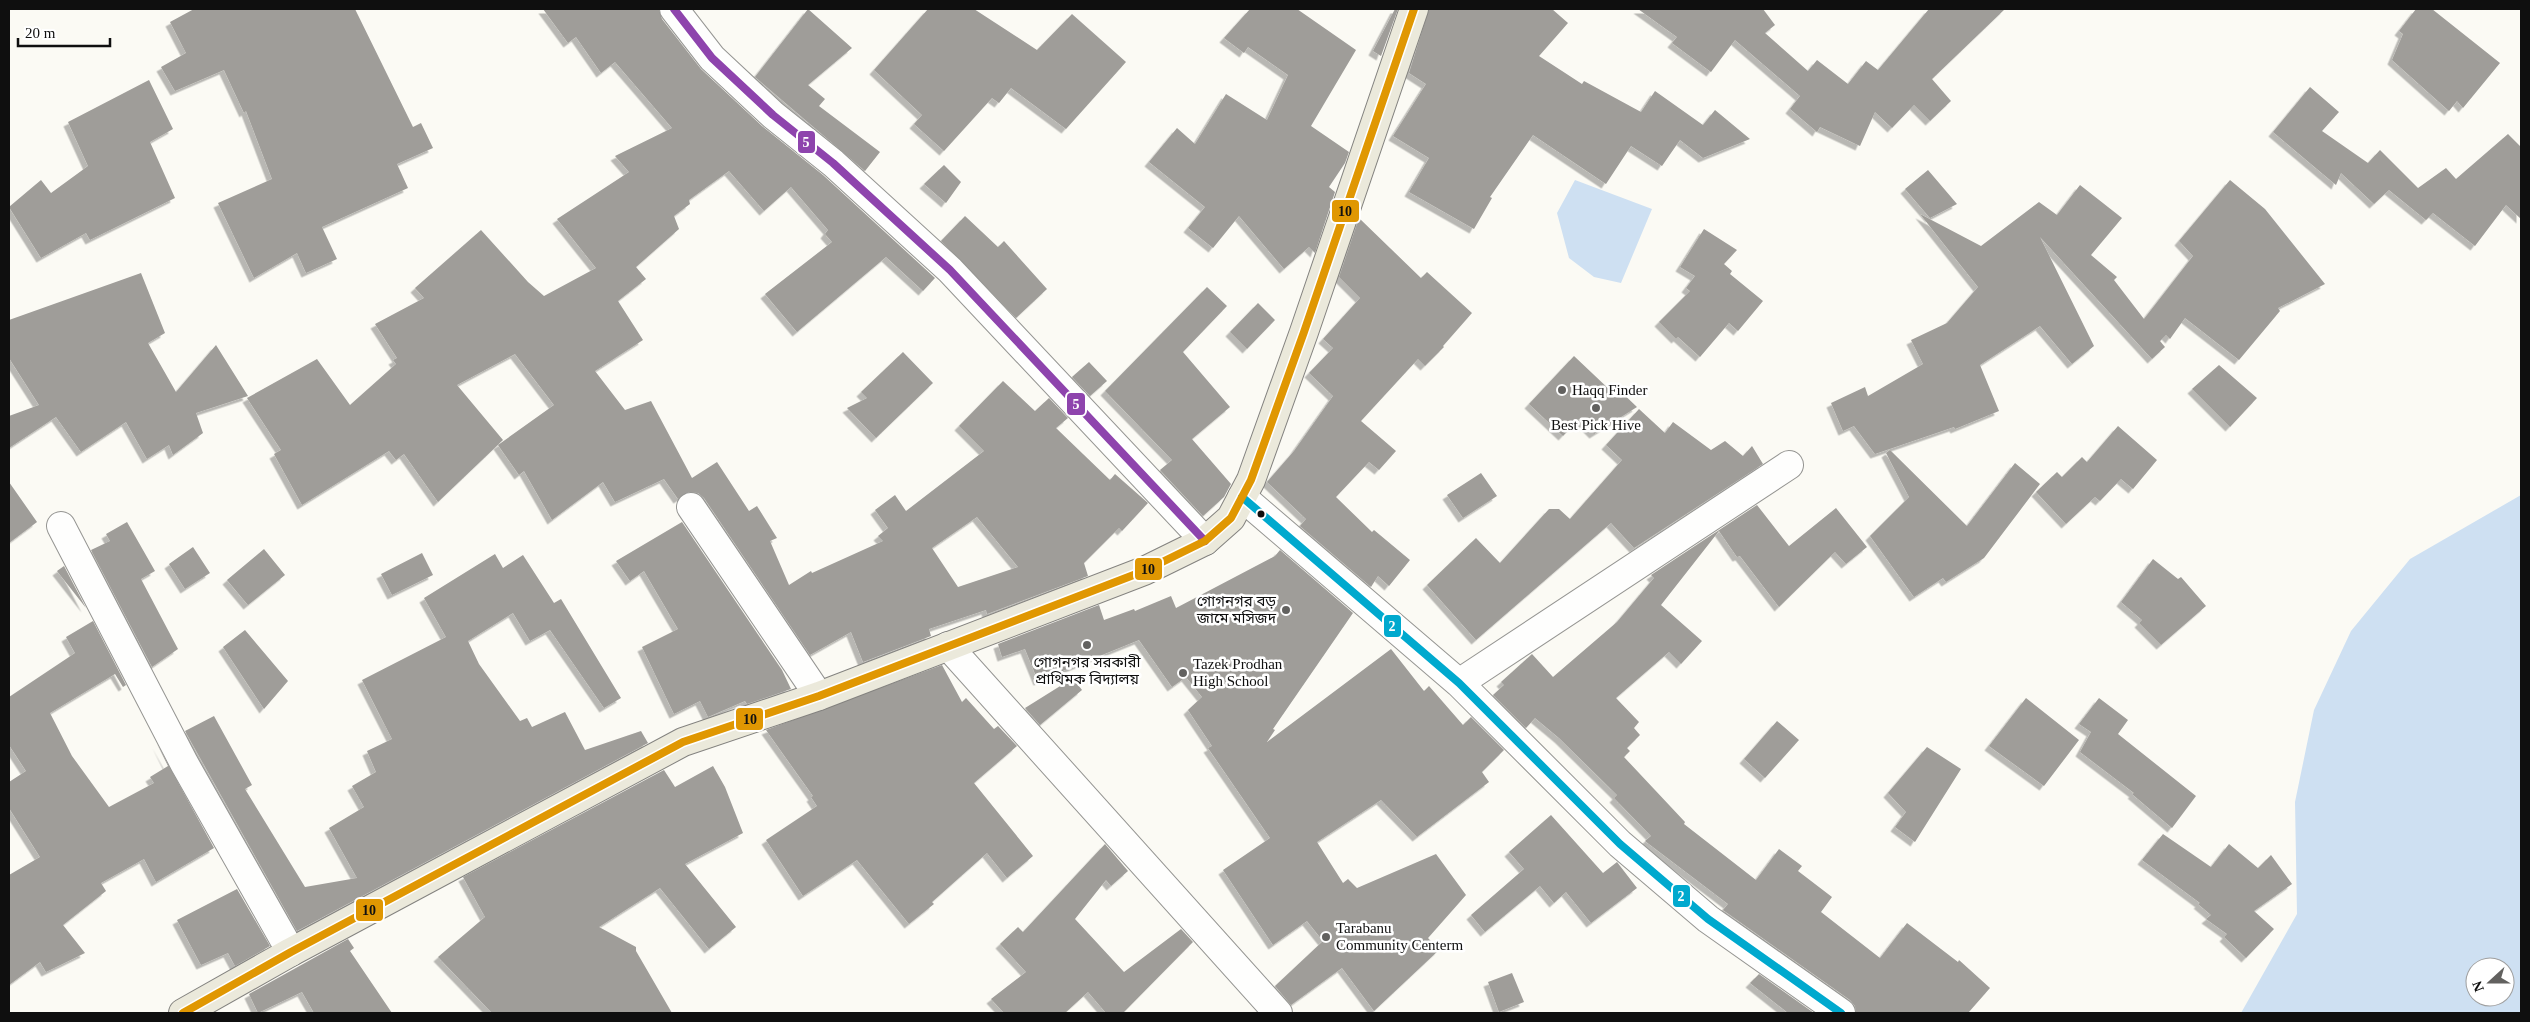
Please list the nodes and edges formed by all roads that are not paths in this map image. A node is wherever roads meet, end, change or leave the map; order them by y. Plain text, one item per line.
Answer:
1 (674, 9) edge
2 (1414, 9) edge
3 (1789, 465) dead end
4 (1242, 497) junction
5 (691, 507) dead end
6 (61, 526) dead end
7 (1205, 541) junction
8 (948, 646) junction
9 (1459, 682) junction
10 (819, 696) junction
11 (291, 952) junction
12 (183, 1013) edge
13 (1278, 1013) edge
14 (1841, 1013) edge

1 - 7 street
2 - 4 main road
3 - 9 street
4 - 7 main road
4 - 9 street
5 - 10 street
6 - 11 street
7 - 8 main road
8 - 10 main road
8 - 13 street
9 - 14 street
10 - 11 main road
11 - 12 main road

